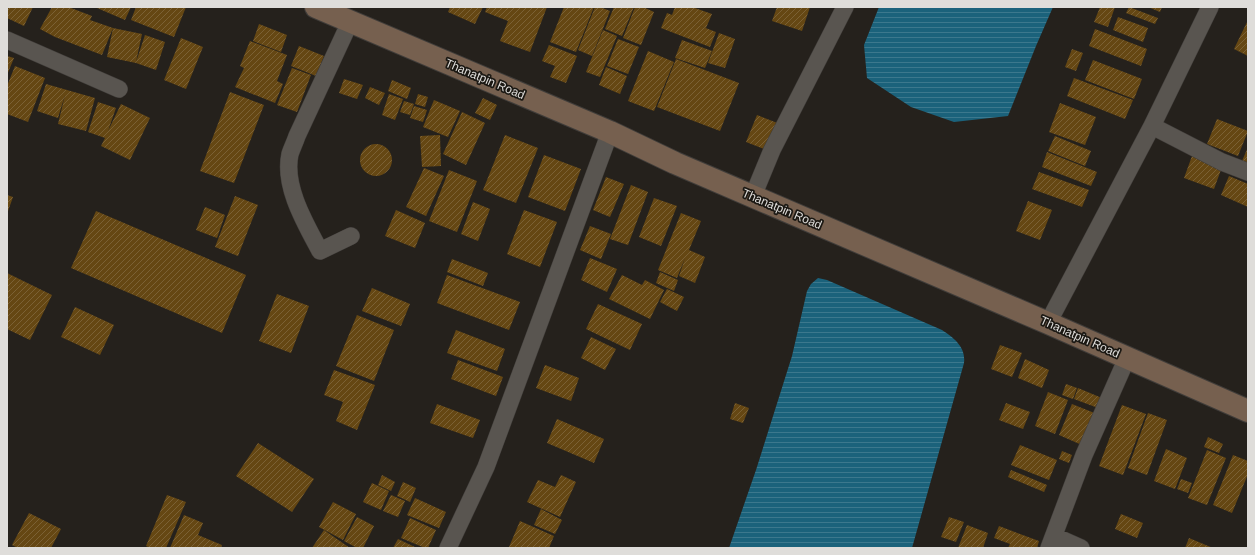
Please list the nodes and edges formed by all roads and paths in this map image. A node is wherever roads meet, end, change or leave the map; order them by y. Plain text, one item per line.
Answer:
1 (316, 7) edge
2 (845, 7) edge
3 (1210, 7) edge
4 (350, 22) junction
5 (7, 40) edge
6 (119, 89) dead end
7 (1152, 126) junction
8 (610, 132) junction
9 (1248, 172) edge
10 (753, 196) junction
11 (351, 236) dead end
12 (1048, 323) junction
13 (1127, 358) junction
14 (1248, 411) edge
15 (1051, 542) edge
16 (448, 548) edge
17 (1081, 548) edge

1 - 4 main road, Thanatpin Road
2 - 10 street
3 - 7 street
4 - 8 main road, Thanatpin Road
4 - 11 street
5 - 6 street
7 - 9 street
7 - 12 street
8 - 10 main road, Thanatpin Road
8 - 16 street
10 - 12 main road, Thanatpin Road
12 - 13 main road, Thanatpin Road
13 - 14 main road, Thanatpin Road
13 - 15 street
15 - 17 street

